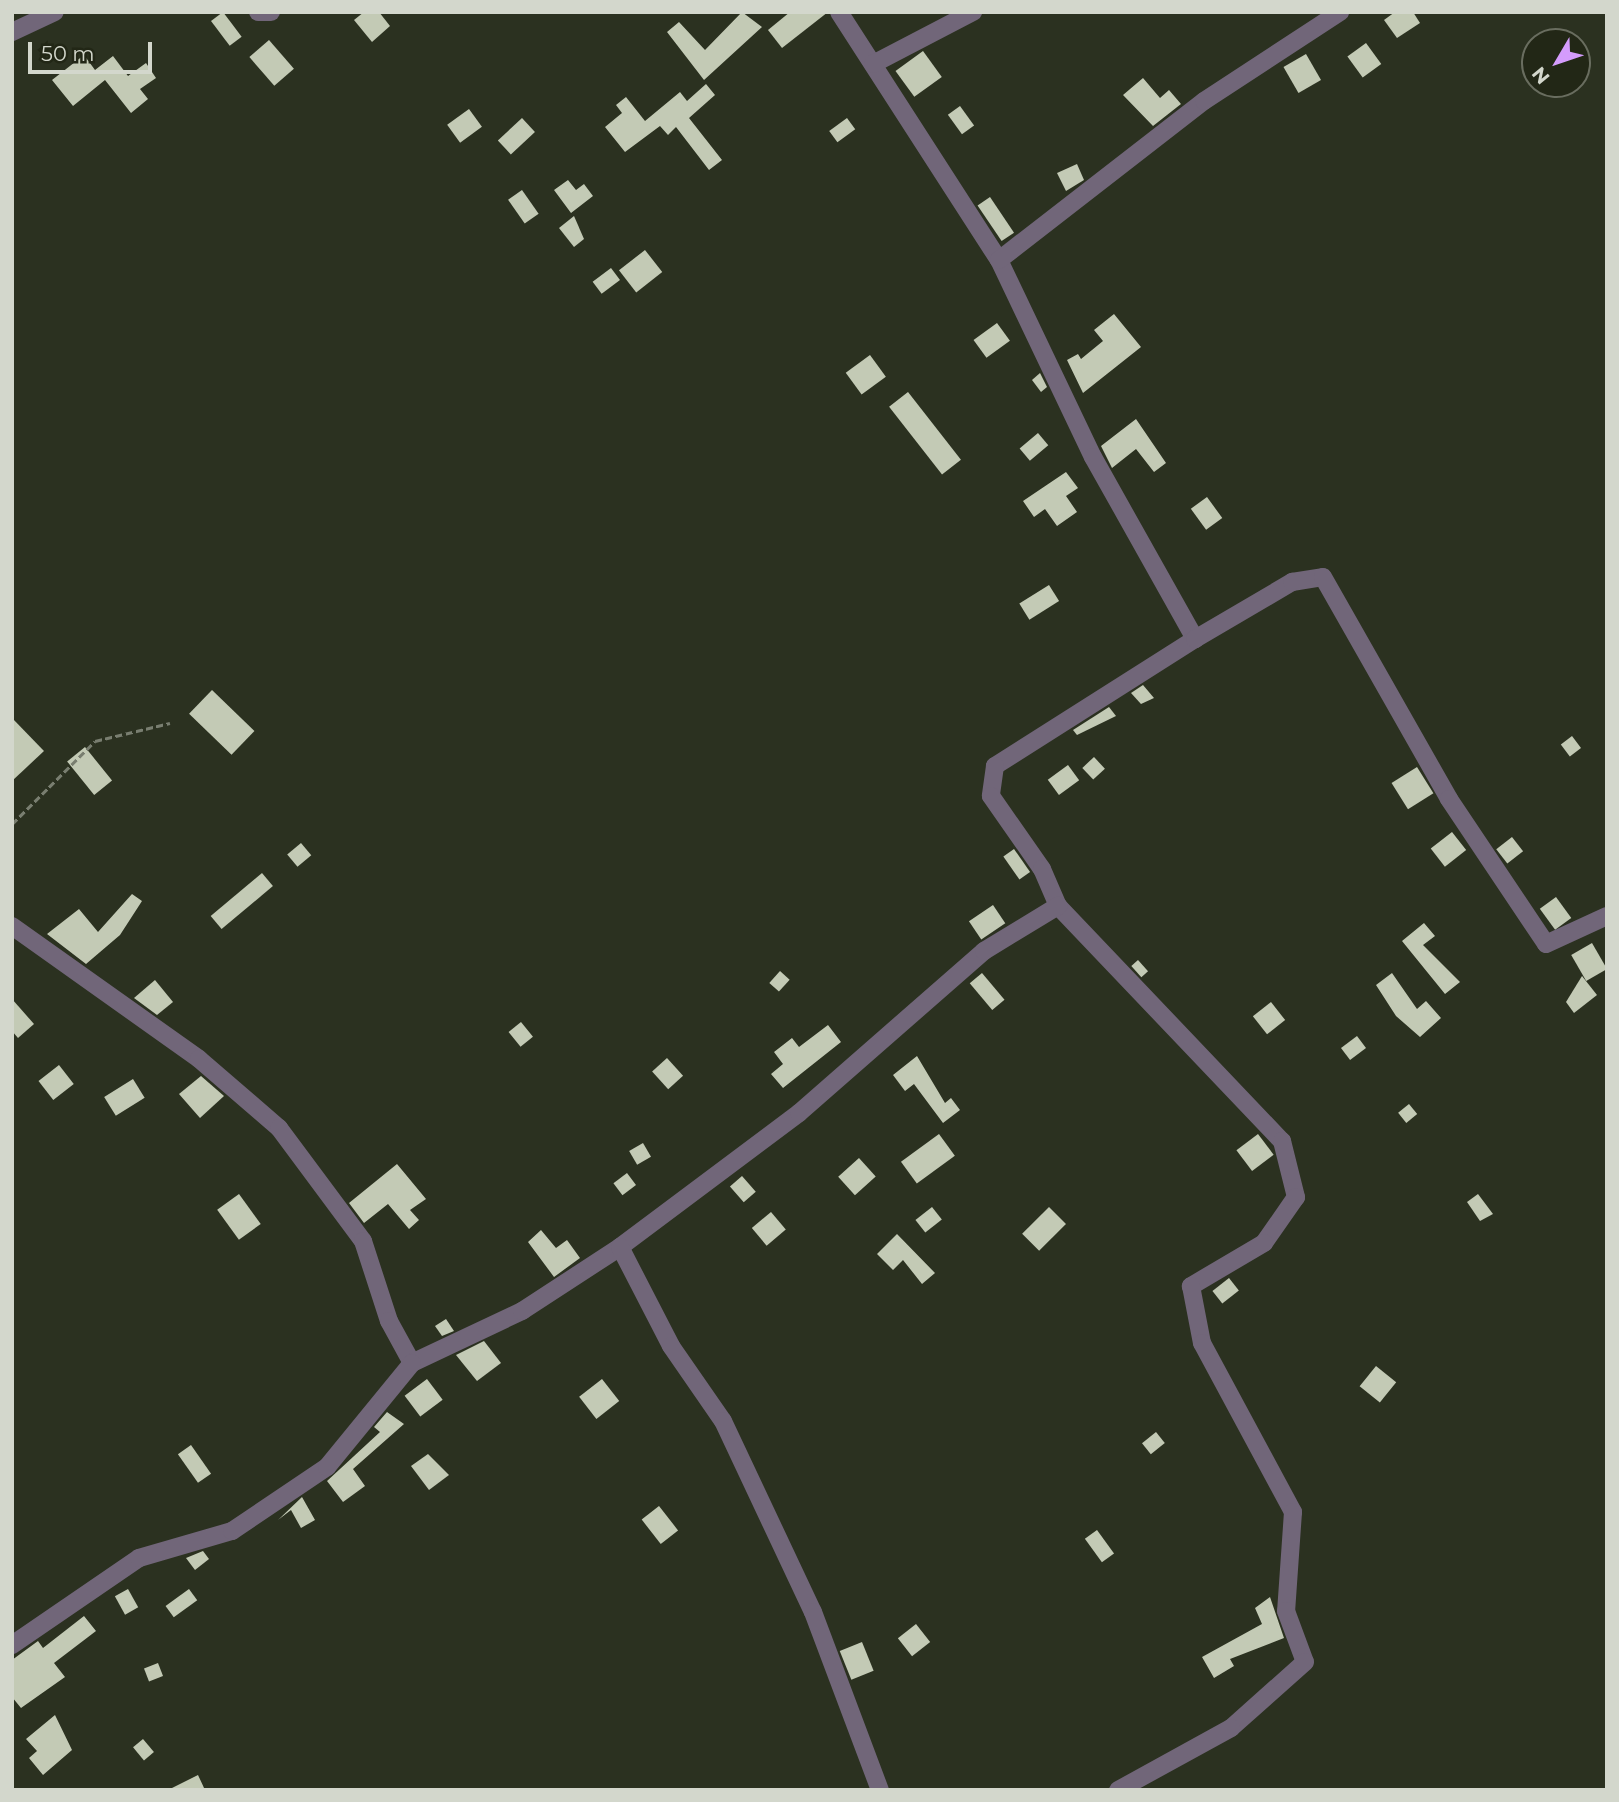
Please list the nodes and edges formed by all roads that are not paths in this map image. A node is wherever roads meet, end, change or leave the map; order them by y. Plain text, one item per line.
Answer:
1 (55, 12) edge
2 (258, 12) edge
3 (271, 12) edge
4 (839, 12) edge
5 (973, 12) edge
6 (1340, 12) edge
7 (12, 32) edge
8 (873, 64) junction
9 (999, 260) junction
10 (1195, 639) junction
11 (1058, 906) junction
12 (1607, 916) edge
13 (12, 926) edge
14 (620, 1247) junction
15 (412, 1363) junction
16 (12, 1645) edge
17 (880, 1790) edge
18 (1118, 1790) edge

1 - 7 street
2 - 3 street
4 - 8 street
5 - 8 street
6 - 9 street
8 - 9 street
9 - 10 street
10 - 11 street
10 - 12 street
11 - 14 street
11 - 18 street
13 - 15 street
14 - 15 street
14 - 17 street
15 - 16 street

